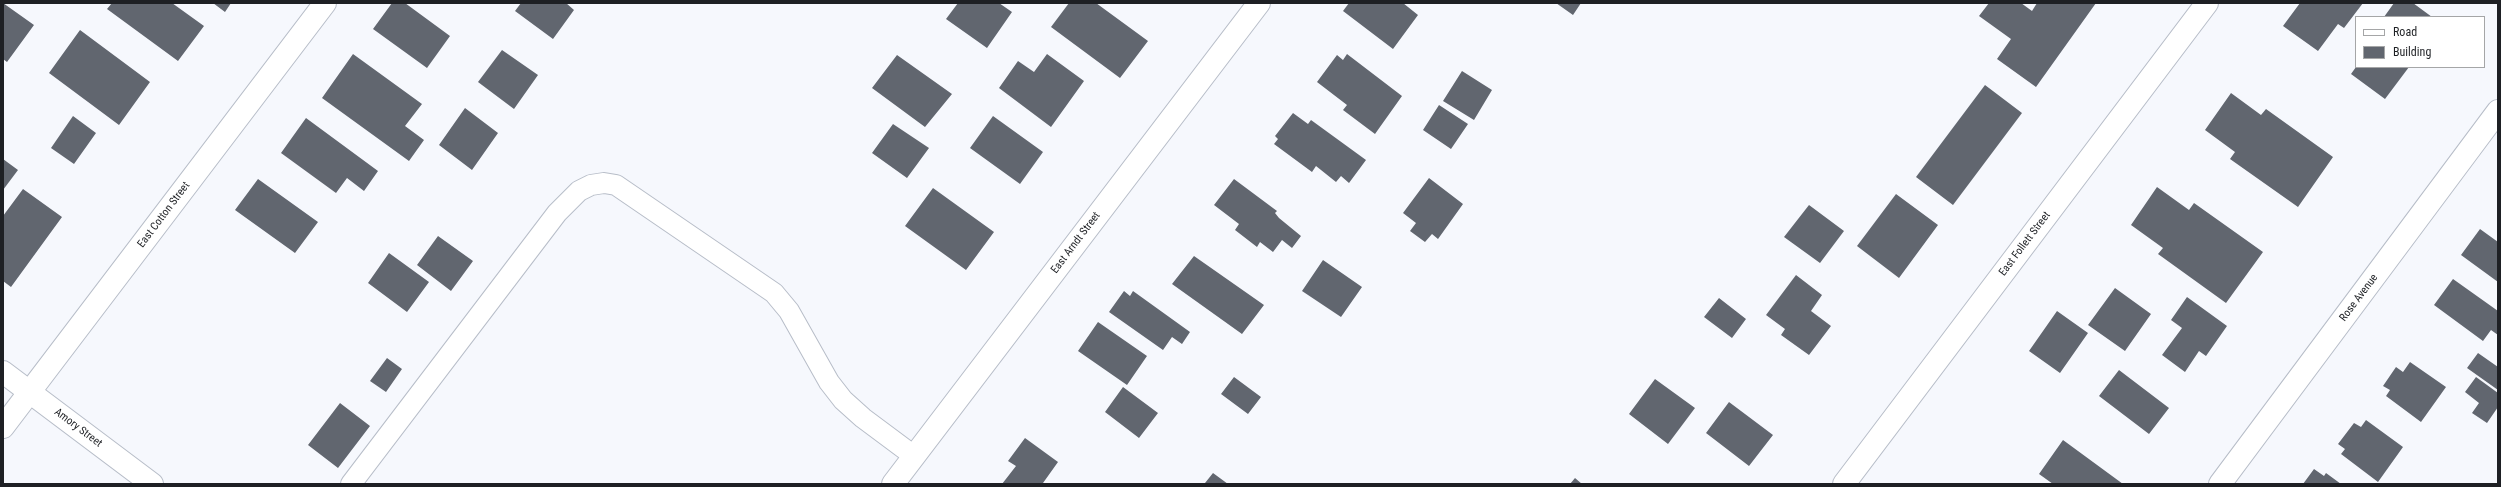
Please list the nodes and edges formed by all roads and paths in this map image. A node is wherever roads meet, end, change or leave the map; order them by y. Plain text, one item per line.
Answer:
1 (325, 3) edge
2 (1260, 3) edge
3 (2207, 3) edge
4 (2498, 112) edge
5 (3, 372) edge
6 (29, 392) junction
7 (3, 427) edge
8 (914, 456) junction
9 (152, 484) edge
10 (351, 484) edge
11 (893, 484) edge
12 (1844, 484) edge
13 (2220, 484) edge

1 - 6 street, East Cotton Street
2 - 8 street, East Arndt Street
3 - 12 street, East Follett Street
4 - 13 street, Rose Avenue
5 - 6 street, Amory Street
6 - 7 street, East Cotton Street
6 - 9 street, Amory Street
8 - 10 lane
8 - 11 street, East Arndt Street

